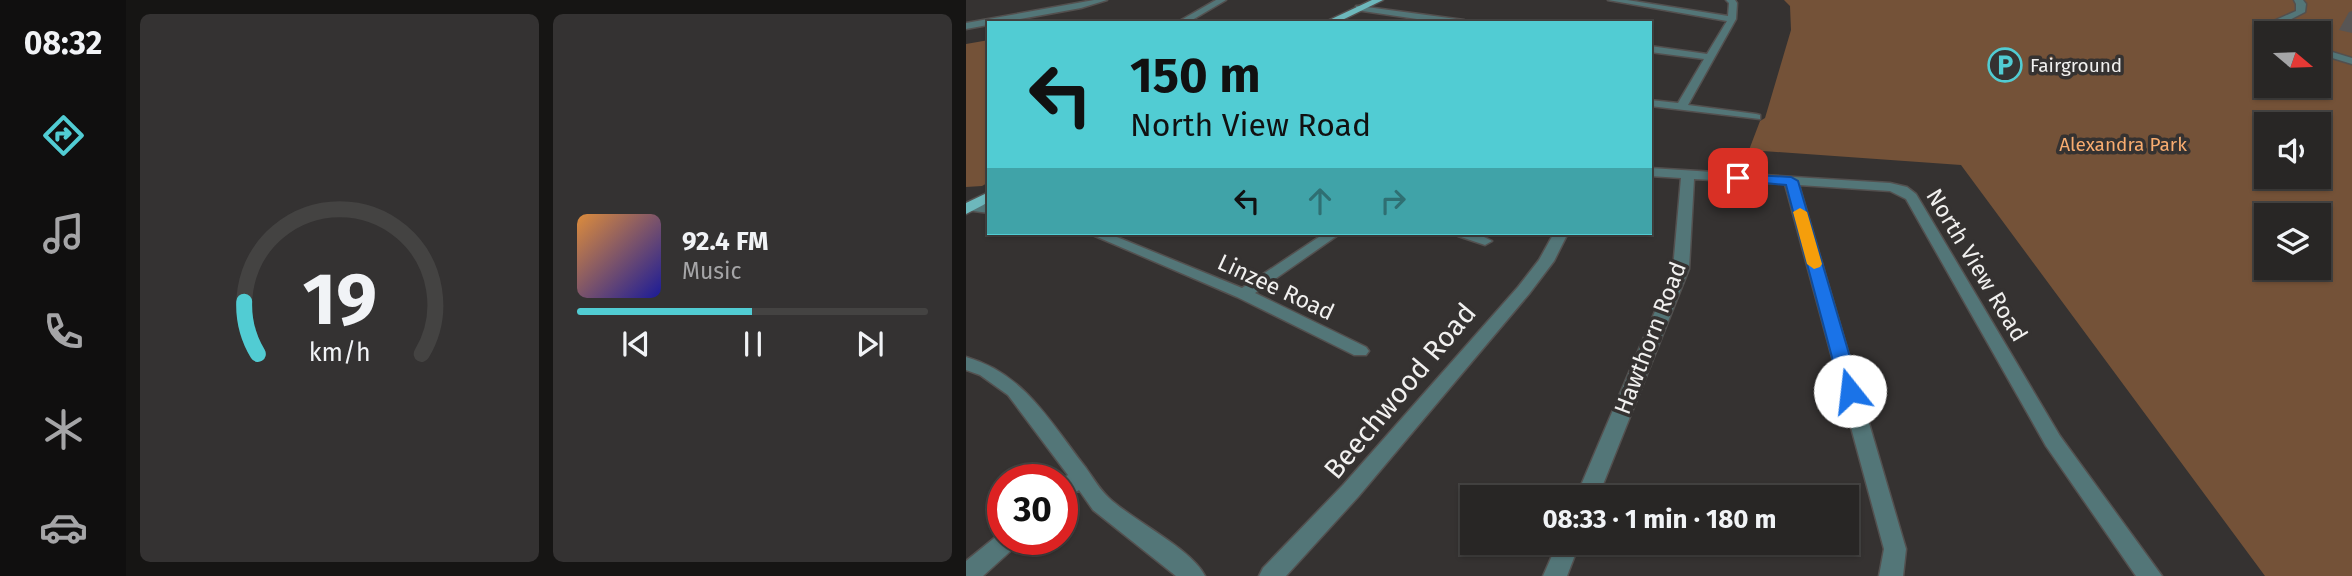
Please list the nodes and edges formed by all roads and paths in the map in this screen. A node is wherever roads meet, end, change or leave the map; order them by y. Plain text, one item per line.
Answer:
1 (1103, 0) edge
2 (1222, 0) edge
3 (1379, 0) edge
4 (1612, 0) edge
5 (1730, 0) edge
6 (2298, 0) edge
7 (1081, 6) junction
8 (1359, 8) junction
9 (1389, 12) junction
10 (1732, 19) junction
11 (995, 21) edge
12 (1074, 21) edge
13 (1184, 21) edge
14 (1332, 21) edge
15 (1372, 21) edge
16 (1450, 21) edge
17 (2280, 21) edge
18 (987, 22) edge
19 (966, 26) edge
20 (1652, 48) edge
21 (2331, 55) edge
22 (1710, 57) junction
23 (2352, 61) edge
24 (1652, 103) edge
25 (1681, 107) junction
26 (1756, 117) dead end
27 (1652, 172) edge
28 (1688, 174) junction
29 (1791, 181) junction
30 (987, 197) edge
31 (968, 208) edge
32 (987, 209) edge
33 (1100, 235) edge
34 (1331, 235) edge
35 (1468, 235) edge
36 (1560, 235) edge
37 (1485, 241) dead end
38 (1243, 294) junction
39 (1360, 351) dead end
40 (966, 363) edge
41 (1079, 478) joint
42 (1592, 485) edge
43 (990, 555) edge
44 (1564, 555) edge
45 (966, 576) edge
46 (1193, 576) edge
47 (1270, 576) edge
48 (1555, 576) edge
49 (1891, 576) edge
50 (2150, 576) edge

1 - 7 street
2 - 13 street
3 - 8 main road
4 - 10 street
5 - 10 street
6 - 17 street
7 - 11 street
7 - 12 street
8 - 9 street
8 - 14 main road
9 - 15 street
9 - 16 street
10 - 22 street
18 - 19 street
20 - 22 street
21 - 23 street
22 - 25 street
24 - 25 street
25 - 26 street
27 - 28 street, North View Road
28 - 29 street, North View Road
28 - 42 street, Hawthorn Road
29 - 49 street
29 - 50 street, North View Road
30 - 31 main road
31 - 32 street
33 - 38 street, Linzee Road
34 - 38 street
35 - 37 street
36 - 47 street, Beechwood Road
38 - 39 street, Linzee Road
40 - 41 street
41 - 46 street
43 - 45 street
44 - 48 street

